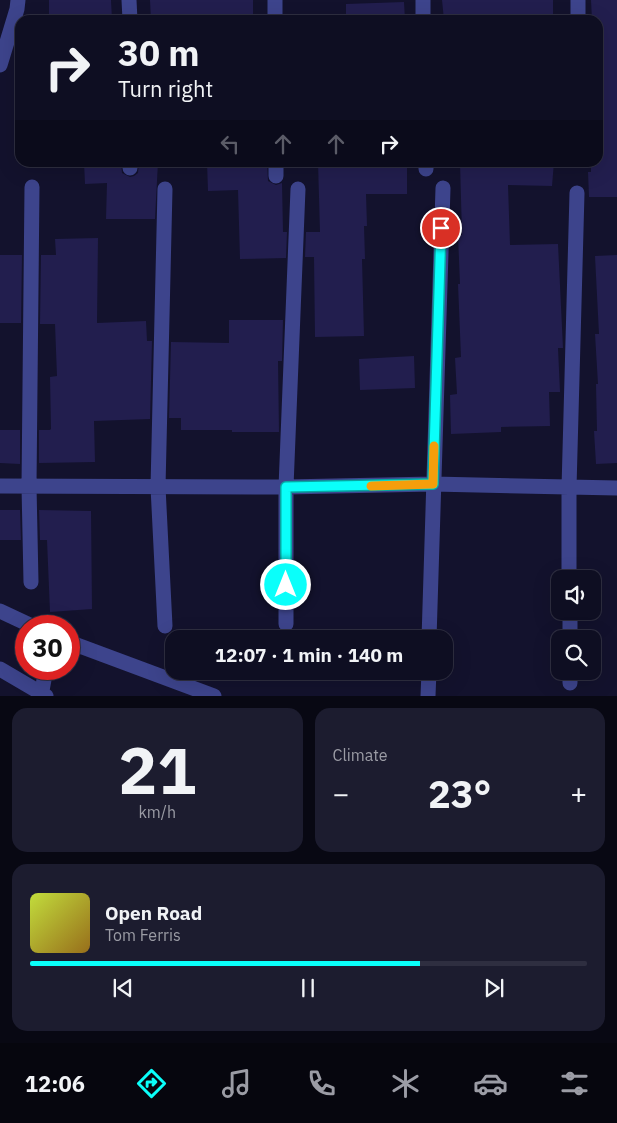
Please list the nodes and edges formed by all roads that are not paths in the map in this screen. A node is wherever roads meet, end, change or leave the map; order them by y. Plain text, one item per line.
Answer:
1 (18, 0) edge
2 (130, 0) edge
3 (275, 0) edge
4 (423, 0) edge
5 (578, 0) edge
6 (15, 15) edge
7 (130, 15) edge
8 (275, 15) edge
9 (423, 15) edge
10 (578, 15) edge
11 (15, 16) edge
12 (0, 65) edge
13 (32, 187) dead end
14 (443, 188) dead end
15 (165, 189) dead end
16 (298, 189) dead end
17 (577, 193) dead end
18 (433, 484) junction
19 (0, 486) edge
20 (29, 486) junction
21 (158, 487) junction
22 (286, 487) junction
23 (568, 488) junction
24 (617, 488) edge
25 (569, 570) edge
26 (31, 582) dead end
27 (0, 611) edge
28 (15, 618) edge
29 (286, 624) dead end
30 (165, 626) dead end
31 (429, 630) edge
32 (80, 646) edge
33 (0, 669) edge
34 (45, 680) edge
35 (429, 680) edge
36 (43, 695) edge
37 (214, 696) edge
38 (428, 696) edge

1 - 6 street
2 - 7 street
3 - 8 street
4 - 9 street
5 - 10 street
11 - 12 street
13 - 20 street
14 - 18 street
15 - 21 street
16 - 22 street
17 - 23 street
18 - 22 street
18 - 23 street
18 - 31 street
19 - 20 street
20 - 21 street
20 - 26 street
21 - 22 street
21 - 30 street
22 - 29 street
23 - 24 street
23 - 25 street
27 - 28 street
32 - 37 street
33 - 36 street
34 - 36 street
35 - 38 street

